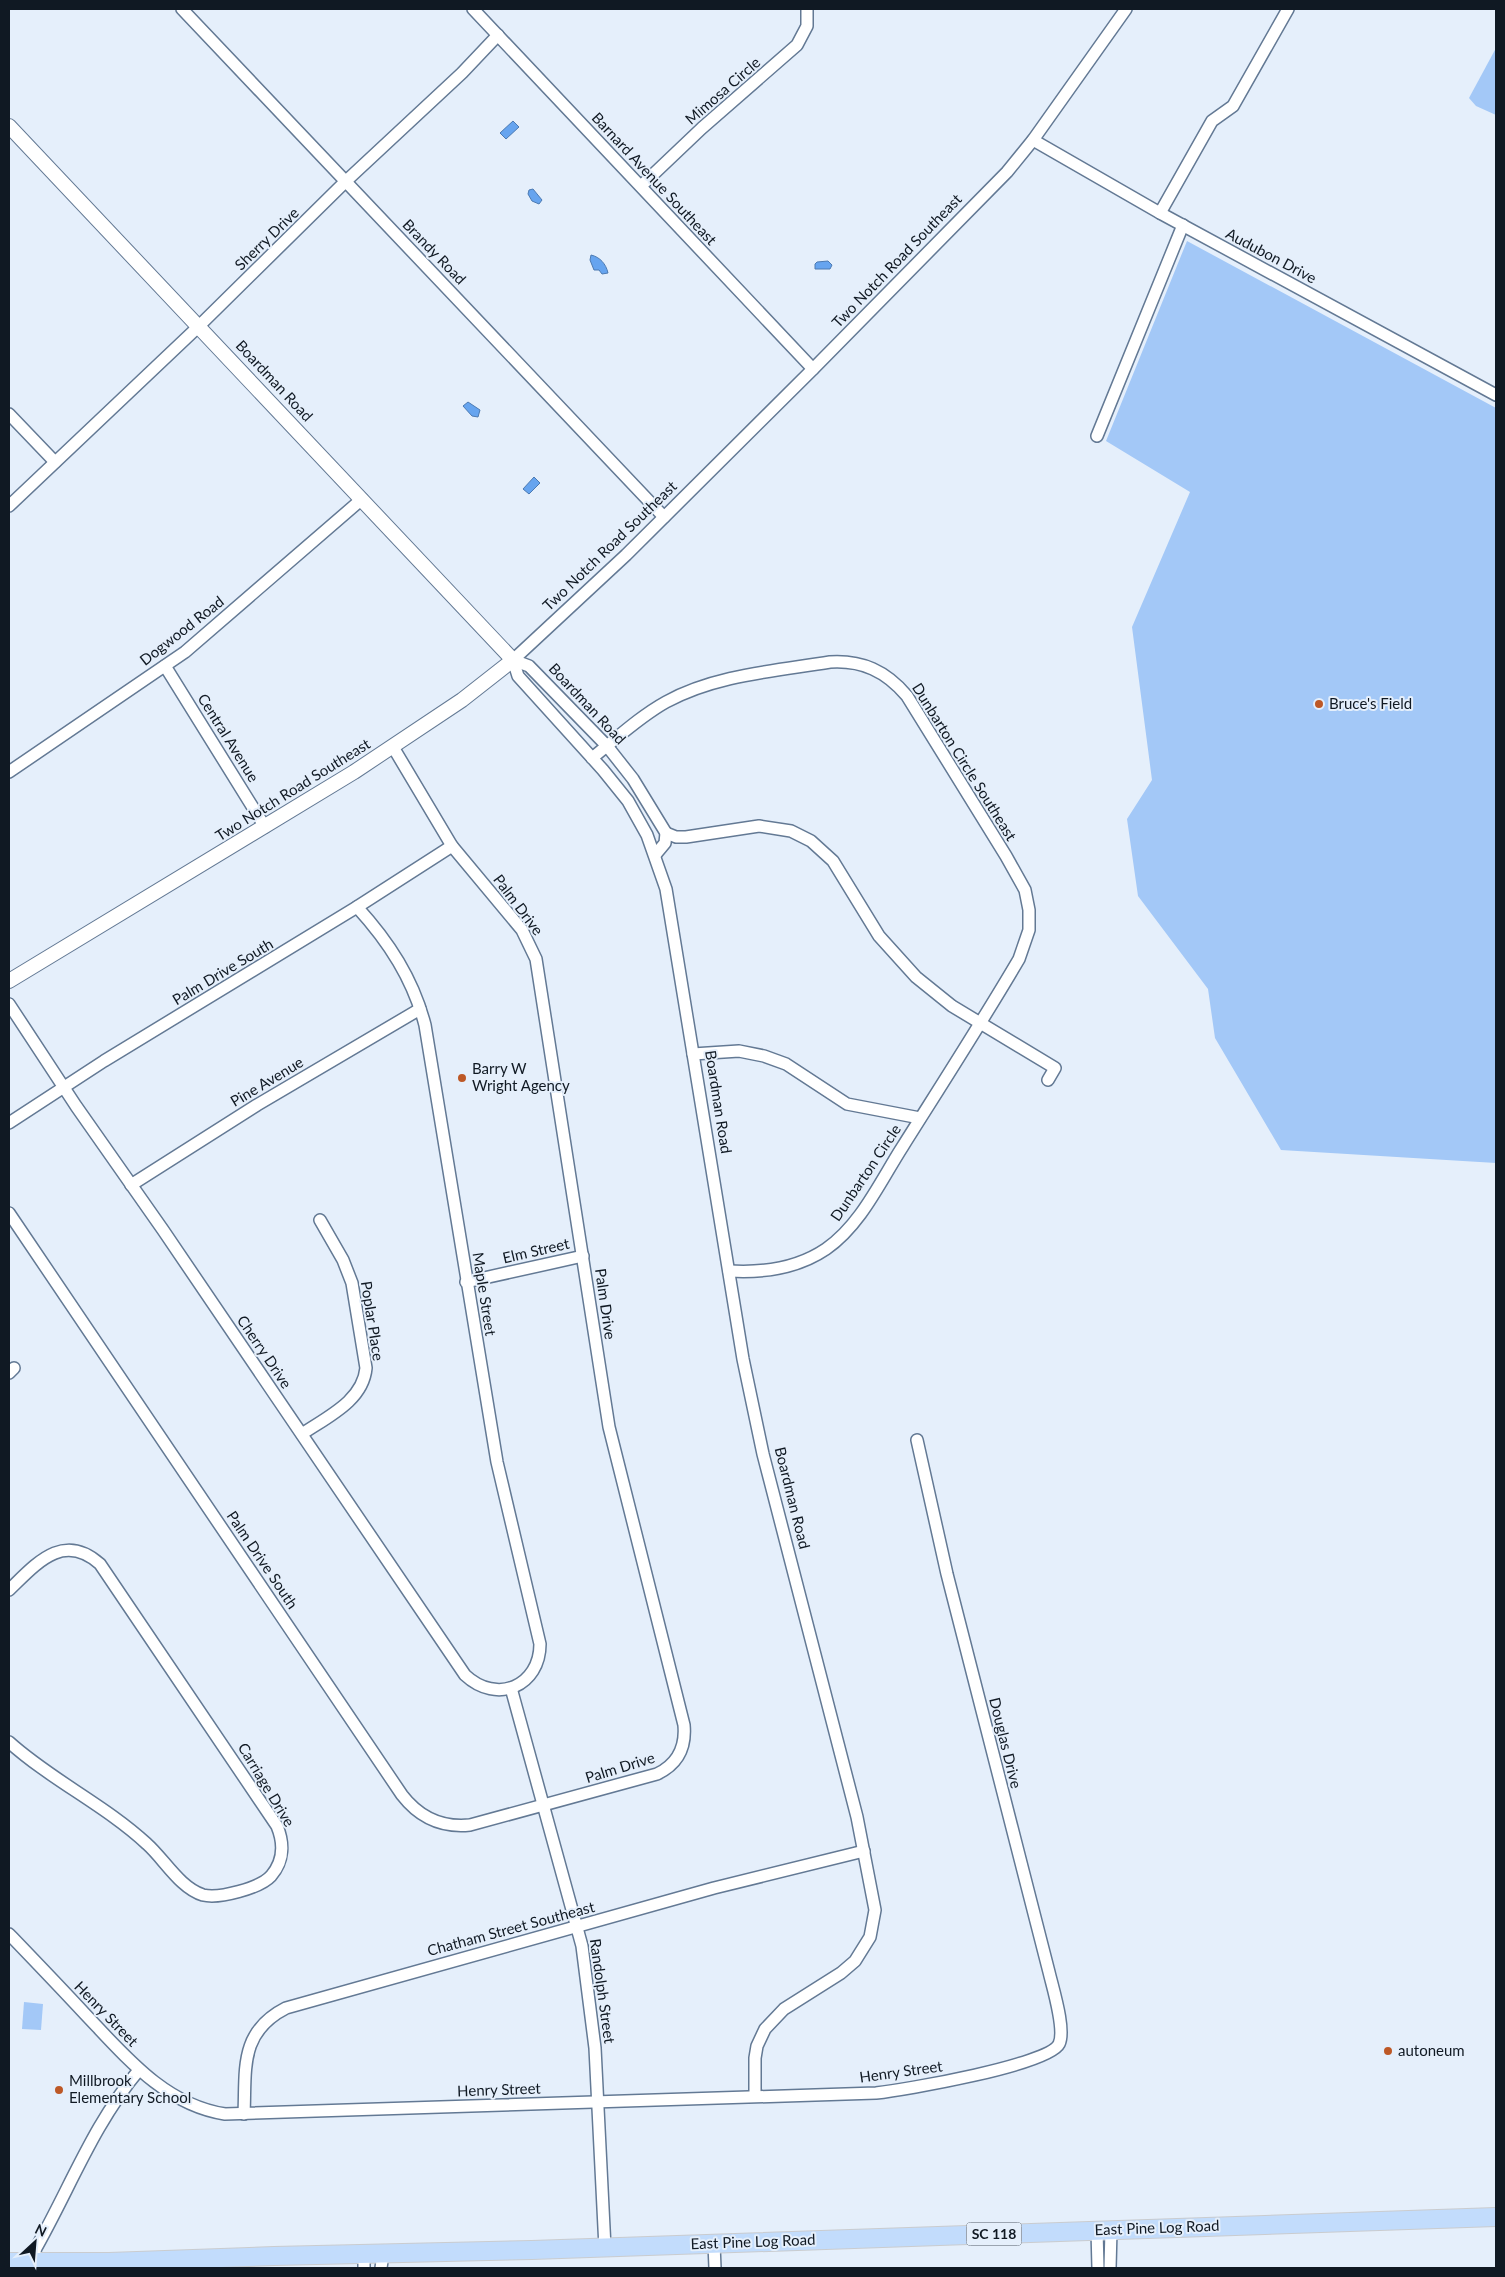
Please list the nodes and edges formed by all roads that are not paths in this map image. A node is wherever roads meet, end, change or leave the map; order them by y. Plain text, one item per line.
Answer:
1 (182, 9) edge
2 (473, 9) edge
3 (807, 9) edge
4 (1126, 9) edge
5 (1288, 9) edge
6 (498, 35) junction
7 (9, 126) edge
8 (1033, 140) junction
9 (346, 182) junction
10 (641, 186) junction
11 (1160, 213) junction
12 (1184, 225) junction
13 (199, 326) junction
14 (813, 369) junction
15 (1496, 395) edge
16 (9, 414) edge
17 (1097, 436) dead end
18 (55, 462) junction
19 (362, 499) junction
20 (9, 506) edge
21 (664, 517) junction
22 (513, 660) junction
23 (165, 666) junction
24 (393, 746) junction
25 (607, 746) junction
26 (592, 758) junction
27 (9, 772) edge
28 (265, 827) junction
29 (666, 832) junction
30 (452, 846) junction
31 (655, 855) junction
32 (357, 907) junction
33 (9, 981) edge
34 (9, 1004) edge
35 (420, 1009) junction
36 (980, 1023) junction
37 (694, 1054) junction
38 (1048, 1080) dead end
39 (64, 1087) junction
40 (920, 1118) junction
41 (9, 1123) edge
42 (131, 1185) junction
43 (9, 1213) edge
44 (320, 1220) dead end
45 (583, 1256) junction
46 (729, 1271) junction
47 (466, 1282) junction
48 (302, 1434) junction
49 (917, 1440) dead end
50 (9, 1590) edge
51 (512, 1688) junction
52 (11, 1748) edge
53 (544, 1804) junction
54 (864, 1850) junction
55 (577, 1927) junction
56 (9, 1934) edge
57 (1054, 2051) joint
58 (139, 2070) junction
59 (755, 2096) junction
60 (597, 2101) junction
61 (244, 2114) junction
62 (1496, 2217) edge
63 (1104, 2230) junction
64 (714, 2244) junction
65 (605, 2248) junction
66 (364, 2261) edge
67 (382, 2261) edge
68 (9, 2262) edge
69 (30, 2264) edge
70 (715, 2268) edge
71 (1098, 2268) edge
72 (1110, 2268) edge

1 - 9 street, Brandy Road
2 - 6 street, Barnard Avenue Southeast
3 - 10 street, Mimosa Circle
4 - 8 street, Two Notch Road Southeast
5 - 11 street
6 - 9 street, Sherry Drive
6 - 10 street, Barnard Avenue Southeast
7 - 13 street, Boardman Road
8 - 11 street, Audubon Drive
8 - 14 street, Two Notch Road Southeast
9 - 13 street, Sherry Drive
9 - 21 street, Brandy Road
10 - 14 street, Barnard Avenue Southeast
11 - 12 street, Audubon Drive
12 - 15 street, Audubon Drive
12 - 17 street
13 - 18 street, Sherry Drive
13 - 19 street, Boardman Road
14 - 21 street, Two Notch Road Southeast
16 - 18 street
18 - 20 street, Sherry Drive
19 - 22 street, Boardman Road
19 - 23 street, Dogwood Road
21 - 22 street, Two Notch Road Southeast
22 - 24 street, Two Notch Road Southeast
22 - 25 street, Boardman Road
22 - 26 street, Boardman Road
23 - 27 street, Dogwood Road
23 - 28 street, Central Avenue
24 - 28 street, Two Notch Road Southeast
24 - 30 street, Palm Drive
25 - 26 street, Dunbarton Circle Southeast
25 - 29 street, Boardman Road
25 - 36 street, Dunbarton Circle Southeast
26 - 31 street, Boardman Road
28 - 33 street, Two Notch Road Southeast
29 - 31 street
29 - 36 street
30 - 32 street, Palm Drive South
30 - 45 street, Palm Drive
31 - 37 street, Boardman Road
32 - 35 street, Maple Street
32 - 39 street, Palm Drive South
34 - 39 street, Cherry Drive
35 - 42 street, Pine Avenue
35 - 47 street, Maple Street
36 - 38 street
36 - 40 street, Dunbarton Circle
37 - 40 street
37 - 46 street, Boardman Road
39 - 41 street, Palm Drive South
39 - 42 street, Cherry Drive
40 - 46 street, Dunbarton Circle
42 - 48 street, Cherry Drive
43 - 53 street, Palm Drive South
44 - 48 street, Poplar Place
45 - 47 street, Elm Street
45 - 53 street, Palm Drive
46 - 54 street, Boardman Road
47 - 51 street, Maple Street
48 - 51 street, Cherry Drive
49 - 57 street, Douglas Drive
50 - 52 street, Carriage Drive
51 - 53 street, Randolph Street
53 - 55 street, Randolph Street
54 - 55 street, Chatham Street Southeast
54 - 59 street, Boardman Road
55 - 60 street, Randolph Street
55 - 61 street, Chatham Street Southeast
56 - 58 street, Henry Street
57 - 59 street, Henry Street
58 - 61 street, Henry Street
58 - 69 street
59 - 60 street, Henry Street
60 - 61 street, Henry Street
60 - 65 street, Randolph Street
62 - 63 main road, East Pine Log Road / SC 118
63 - 64 main road, East Pine Log Road / SC 118
63 - 71 street
63 - 72 street
64 - 65 main road, East Pine Log Road / SC 118
64 - 70 street
65 - 67 main road, East Pine Log Road / SC 118
66 - 67 main road, East Pine Log Road / SC 118
66 - 69 main road, East Pine Log Road / SC 118
68 - 69 main road, East Pine Log Road / SC 118

